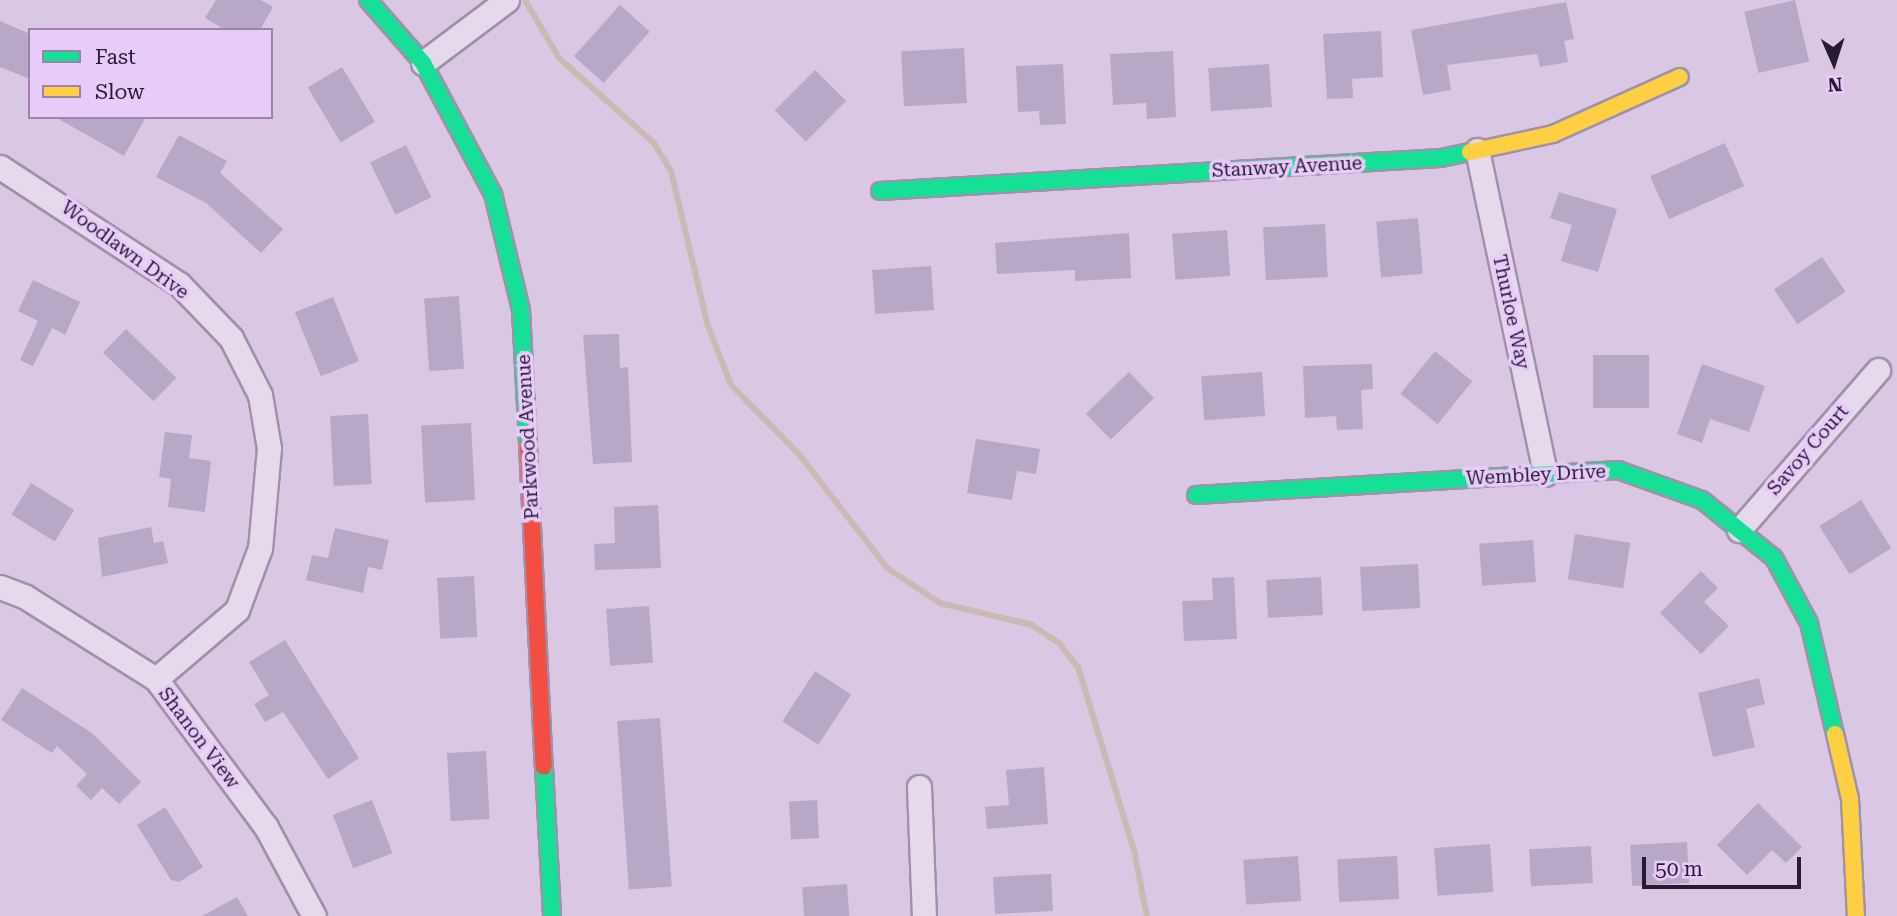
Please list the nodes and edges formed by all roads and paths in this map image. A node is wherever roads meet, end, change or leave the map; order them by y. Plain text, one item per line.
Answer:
1 (368, 0) edge
2 (507, 0) edge
3 (423, 63) junction
4 (1680, 77) dead end
5 (1477, 150) junction
6 (0, 167) edge
7 (880, 191) dead end
8 (1878, 370) dead end
9 (1545, 474) junction
10 (1196, 495) dead end
11 (1739, 530) junction
12 (0, 587) edge
13 (156, 680) junction
14 (919, 787) dead end
15 (314, 916) edge
16 (552, 916) edge
17 (924, 916) edge
18 (1856, 916) edge

1 - 3 street, Parkwood Avenue
2 - 3 street
3 - 16 street, Parkwood Avenue
4 - 5 street, Stanway Avenue
5 - 7 street, Stanway Avenue
5 - 9 street, Thurloe Way
6 - 13 street, Woodlawn Drive
8 - 11 street, Savoy Court
9 - 10 street, Wembley Drive
9 - 11 street, Wembley Drive
11 - 18 street, Wembley Drive
12 - 13 street, Shanon View
13 - 15 street, Shanon View
14 - 17 street

